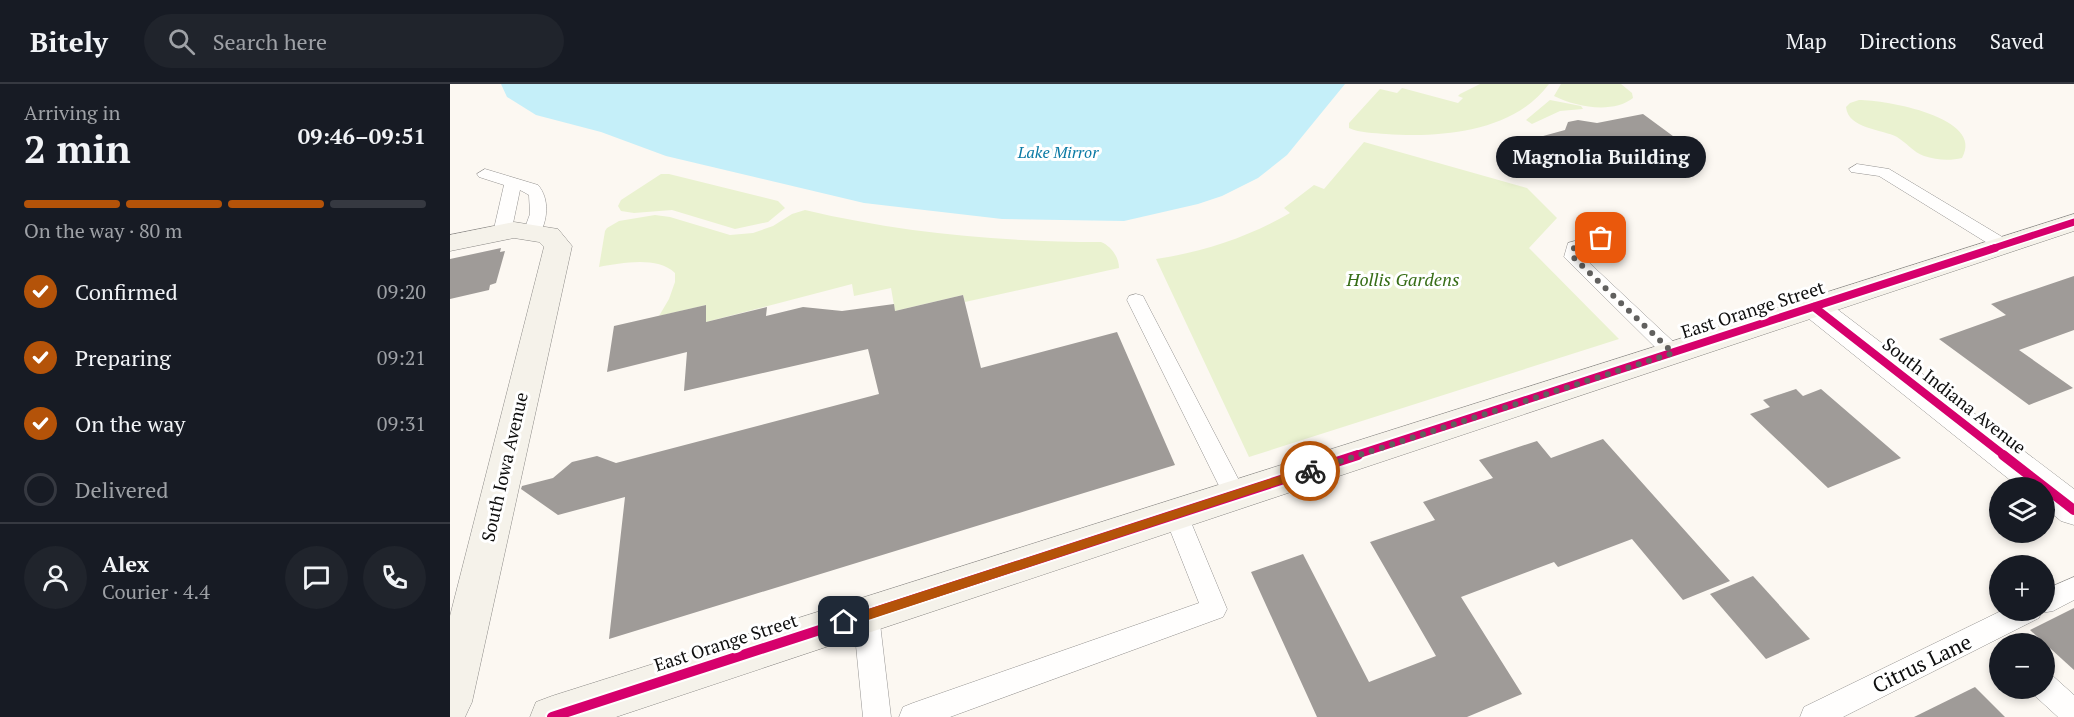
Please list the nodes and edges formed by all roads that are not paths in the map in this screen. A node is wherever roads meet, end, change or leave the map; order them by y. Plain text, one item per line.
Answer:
1 (1857, 169) dead end
2 (485, 174) dead end
3 (513, 183) junction
4 (2074, 222) edge
5 (502, 233) junction
6 (540, 234) junction
7 (1601, 238) dead end
8 (450, 243) edge
9 (2003, 245) junction
10 (1136, 300) dead end
11 (1814, 308) junction
12 (1673, 353) junction
13 (1235, 495) junction
14 (2074, 510) edge
15 (1176, 514) junction
16 (2074, 588) edge
17 (2055, 598) edge
18 (866, 615) junction
19 (2016, 621) edge
20 (2001, 633) edge
21 (1989, 641) edge
22 (2055, 696) edge
23 (450, 702) edge
24 (2074, 713) edge
25 (552, 717) edge
26 (877, 717) edge
27 (913, 717) edge
28 (1814, 717) edge

1 - 9 lane
2 - 3 lane
3 - 5 lane
3 - 6 lane
4 - 9 street, East Orange Street
5 - 6 street
5 - 8 street
6 - 23 street, South Iowa Avenue
7 - 12 lane
9 - 11 street, East Orange Street
10 - 13 lane
11 - 12 street, East Orange Street
11 - 14 street, South Indiana Avenue
12 - 13 street, East Orange Street
13 - 15 street, East Orange Street
15 - 18 street, East Orange Street
15 - 27 lane
16 - 17 lane
18 - 25 street, East Orange Street
18 - 26 lane
19 - 20 lane, Citrus Lane
21 - 28 lane, Citrus Lane
22 - 24 lane

